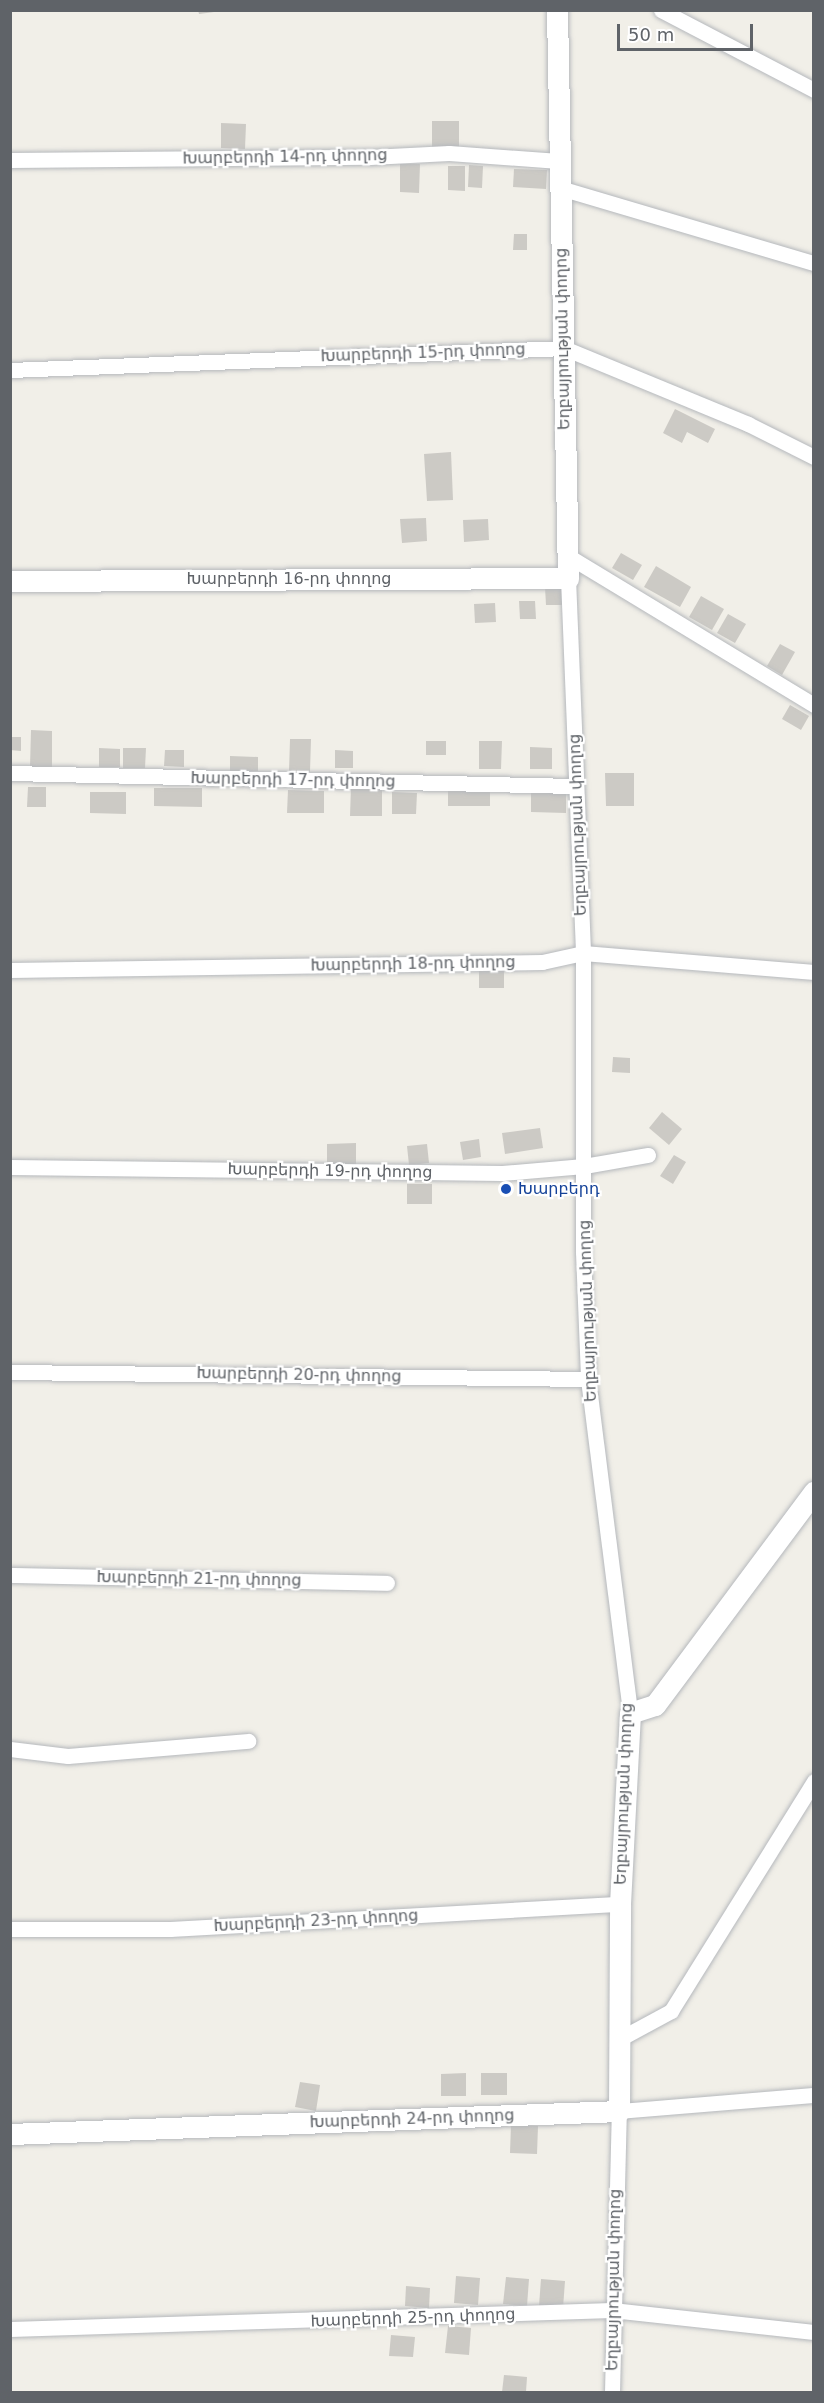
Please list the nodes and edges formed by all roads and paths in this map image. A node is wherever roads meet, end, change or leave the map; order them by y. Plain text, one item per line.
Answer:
1 (557, 10) edge
2 (661, 10) edge
3 (813, 90) edge
4 (10, 160) edge
5 (559, 161) junction
6 (560, 188) junction
7 (813, 263) edge
8 (564, 348) junction
9 (10, 370) edge
10 (813, 458) edge
11 (568, 556) junction
12 (568, 578) junction
13 (10, 581) edge
14 (813, 705) edge
15 (10, 774) edge
16 (575, 786) junction
17 (583, 953) junction
18 (10, 970) edge
19 (813, 972) edge
20 (648, 1155) dead end
21 (584, 1166) junction
22 (10, 1167) edge
23 (10, 1372) edge
24 (588, 1378) junction
25 (813, 1492) edge
26 (10, 1575) edge
27 (387, 1583) dead end
28 (630, 1713) junction
29 (248, 1741) dead end
30 (10, 1749) edge
31 (813, 1781) edge
32 (620, 1904) junction
33 (10, 1929) edge
34 (621, 2038) junction
35 (813, 2095) edge
36 (619, 2111) junction
37 (10, 2134) edge
38 (612, 2310) junction
39 (10, 2329) edge
40 (813, 2332) edge
41 (612, 2392) edge

1 - 5 street, Եղբայրության փողոց
2 - 3 street
4 - 5 street, Խարբերդի 14-րդ փողոց
5 - 6 street, Եղբայրության փողոց
6 - 7 street
6 - 8 street, Եղբայրության փողոց
8 - 9 street, Խարբերդի 15-րդ փողոց
8 - 10 street, Խարբերդի 15-րդ փողոց
8 - 11 street, Եղբայրության փողոց
11 - 12 street, Եղբայրության փողոց
11 - 14 street
12 - 13 street, Խարբերդի 16-րդ փողոց
12 - 16 street, Եղբայրության փողոց
15 - 16 street, Խարբերդի 17-րդ փողոց
16 - 17 street, Եղբայրության փողոց
17 - 18 street, Խարբերդի 18-րդ փողոց
17 - 19 street, Խարբերդի 18-րդ փողոց
17 - 21 street, Եղբայրության փողոց
20 - 21 street, Խարբերդի 19-րդ փողոց
21 - 22 street, Խարբերդի 19-րդ փողոց
21 - 24 street, Եղբայրության փողոց
23 - 24 street, Խարբերդի 20-րդ փողոց
24 - 28 street, Եղբայրության փողոց
25 - 28 street
26 - 27 street, Խարբերդի 21-րդ փողոց
28 - 32 street, Եղբայրության փողոց
29 - 30 street
31 - 34 street
32 - 33 street, Խարբերդի 23-րդ փողոց
32 - 34 street, Եղբայրության փողոց
34 - 36 street, Եղբայրության փողոց
35 - 36 street, Խարբերդի 24-րդ փողոց
36 - 37 street, Խարբերդի 24-րդ փողոց
36 - 38 street, Եղբայրության փողոց
38 - 39 street, Խարբերդի 25-րդ փողոց
38 - 40 street, Խարբերդի 25-րդ փողոց
38 - 41 street, Եղբայրության փողոց

